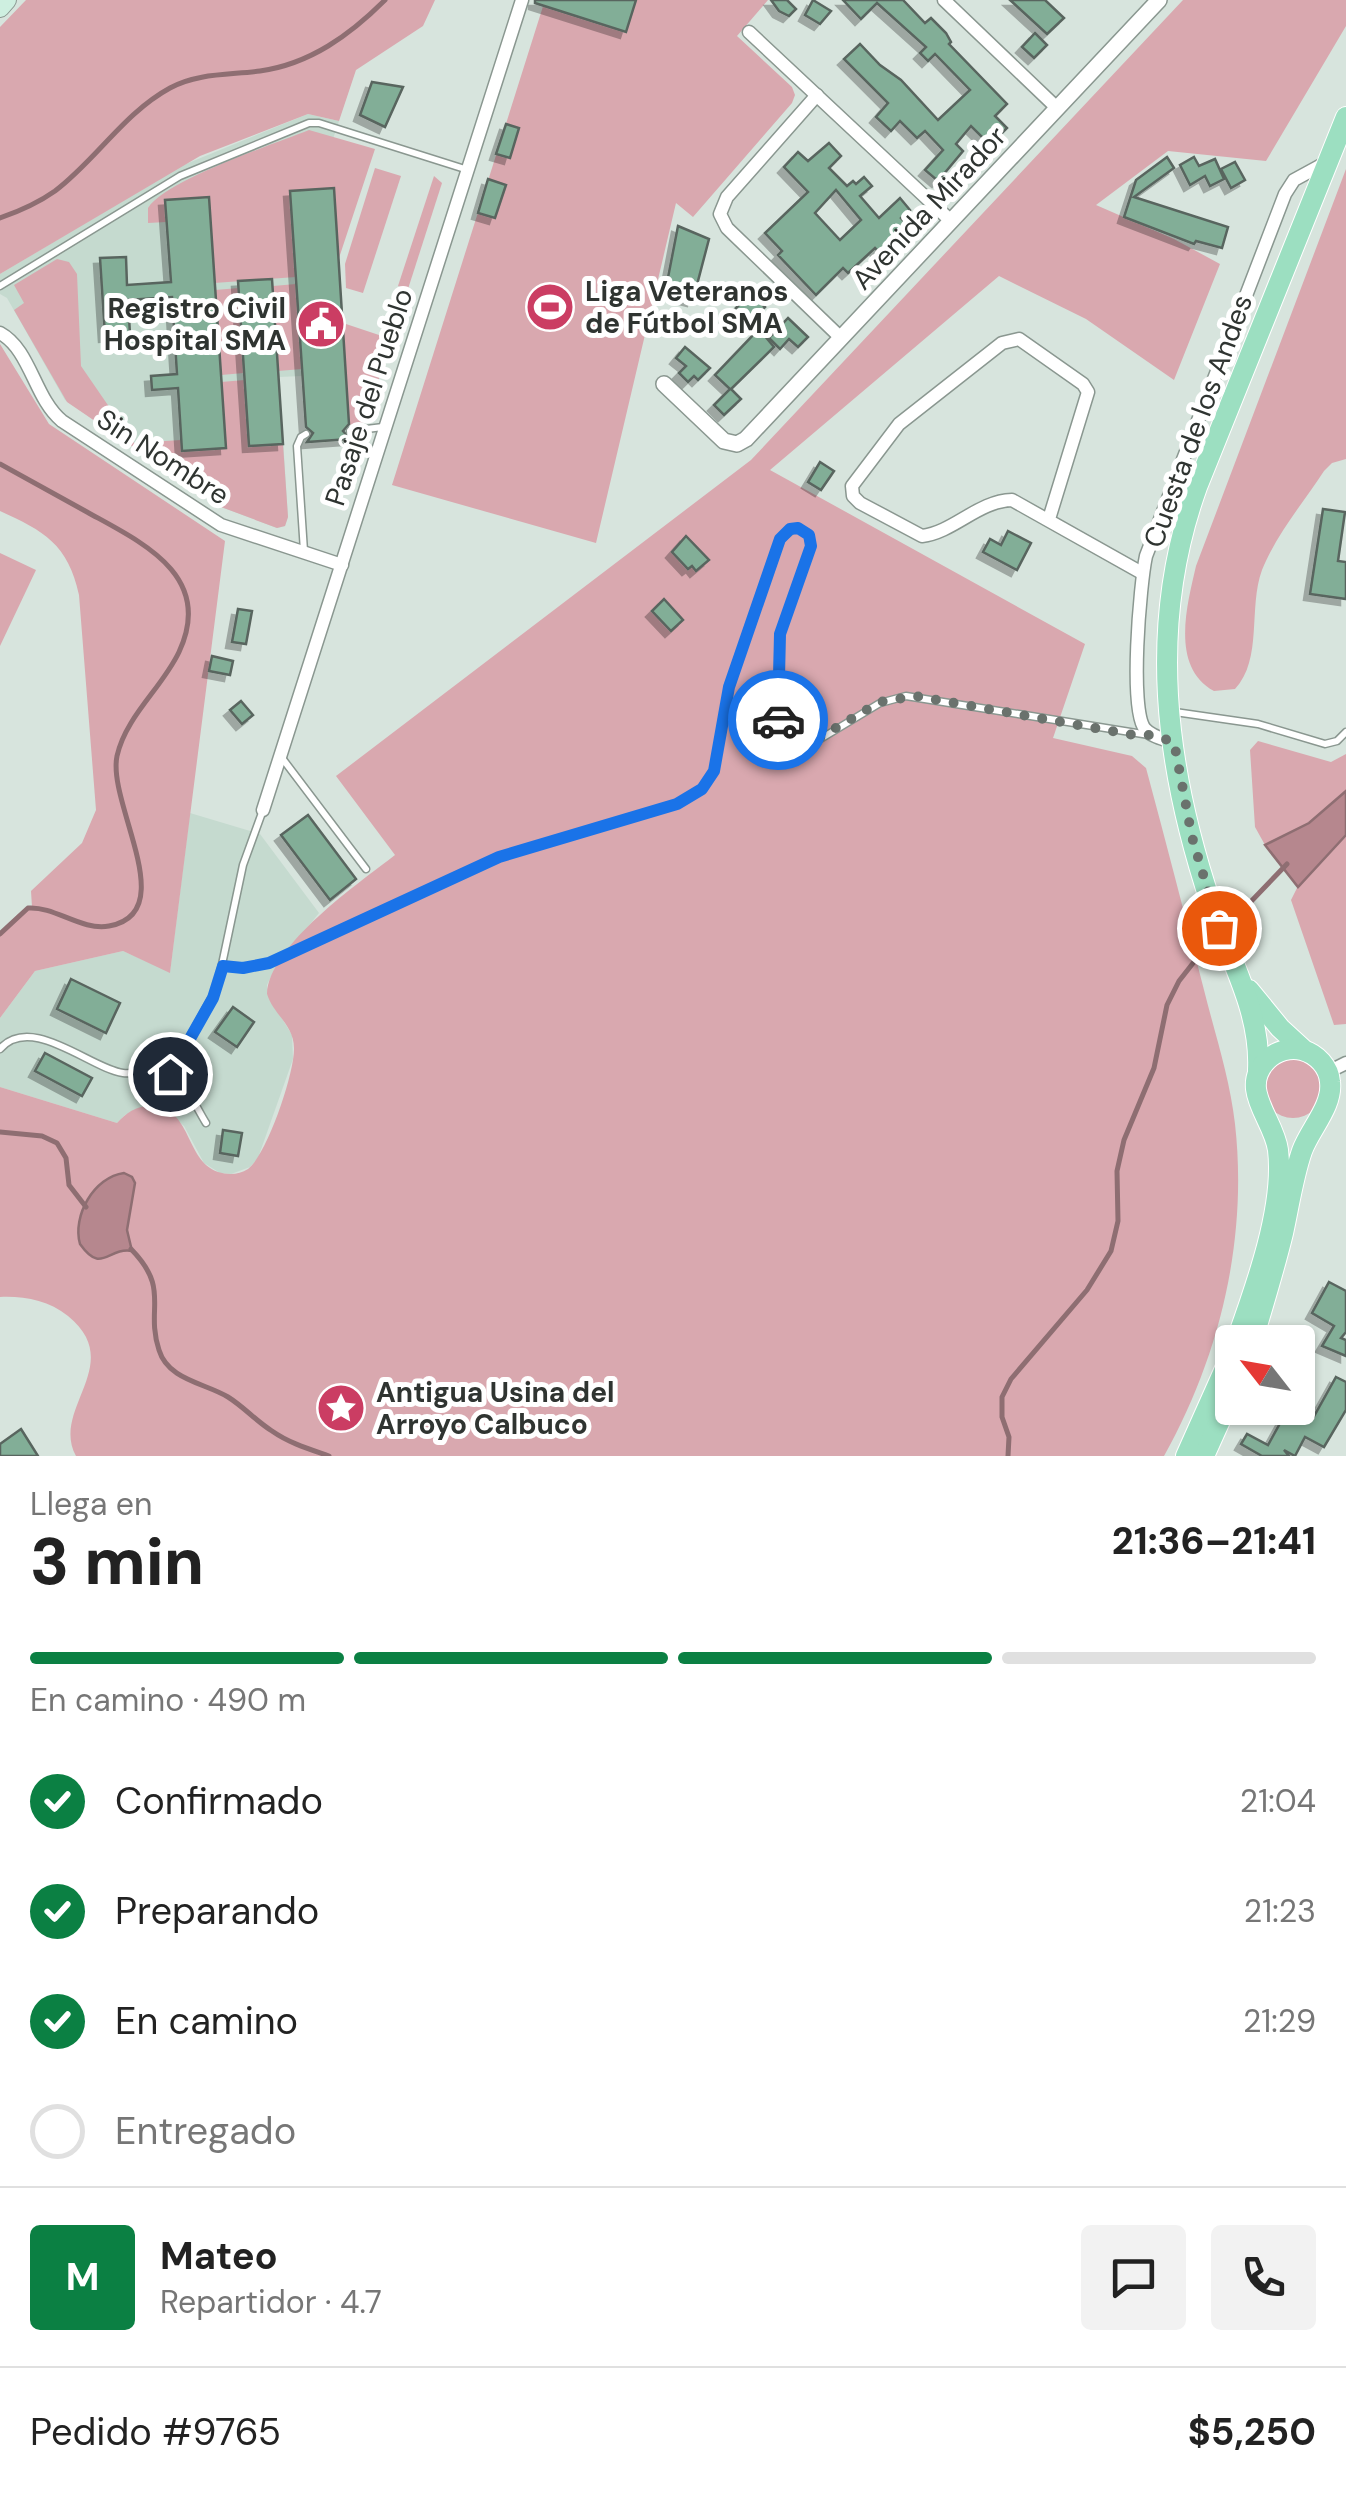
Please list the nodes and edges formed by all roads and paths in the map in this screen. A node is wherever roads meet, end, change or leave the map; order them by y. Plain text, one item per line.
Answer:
1 (7, 0) edge
2 (522, 0) edge
3 (944, 0) edge
4 (1159, 0) edge
5 (0, 8) edge
6 (750, 32) dead end
7 (816, 95) junction
8 (1057, 108) junction
9 (1346, 117) edge
10 (1327, 162) junction
11 (468, 170) junction
12 (952, 221) junction
13 (0, 286) edge
14 (0, 333) edge
15 (841, 338) junction
16 (664, 384) dead end
17 (386, 427) junction
18 (350, 431) dead end
19 (306, 434) dead end
20 (1048, 519) junction
21 (304, 553) junction
22 (342, 565) junction
23 (1142, 573) junction
24 (1169, 711) junction
25 (1346, 732) edge
26 (1152, 735) junction
27 (1174, 742) junction
28 (280, 756) junction
29 (263, 810) joint
30 (366, 869) dead end
31 (223, 966) junction
32 (1244, 985) junction
33 (0, 1049) edge
34 (1304, 1050) junction
35 (1337, 1068) edge
36 (1258, 1070) junction
37 (170, 1074) junction
38 (1263, 1111) junction
39 (1321, 1113) junction
40 (206, 1124) dead end
41 (1241, 1325) edge
42 (1256, 1325) edge
43 (1215, 1391) edge
44 (1218, 1425) edge
45 (1186, 1456) edge
46 (1204, 1456) edge

1 - 5 main road
2 - 11 street, Pasaje del Pueblo
3 - 8 street
4 - 8 street, Avenida Mirador
6 - 7 street
7 - 12 street
7 - 15 street
8 - 12 street, Avenida Mirador
9 - 10 main road, Cuesta de los Andes
10 - 23 street
10 - 24 main road, Cuesta de los Andes
11 - 13 lane
11 - 17 street, Pasaje del Pueblo
12 - 15 street, Avenida Mirador
14 - 21 street, Sin Nombre
15 - 16 street, Avenida Mirador
17 - 18 lane
17 - 22 street, Pasaje del Pueblo
19 - 21 lane
20 - 20 street
20 - 23 street
21 - 22 street, Sin Nombre
22 - 28 street, Pasaje del Pueblo
23 - 26 street
24 - 25 lane
24 - 27 main road, Cuesta de los Andes
26 - 27 street
26 - 31 lane
27 - 32 main road, Cuesta de los Andes
28 - 29 street, Pasaje del Pueblo
28 - 30 lane
29 - 31 lane
31 - 37 lane
32 - 34 main road, Cuesta de los Andes
32 - 36 main road, Cuesta de los Andes
33 - 37 lane
34 - 35 main road
34 - 36 main road
35 - 39 main road
36 - 38 main road
37 - 40 lane
38 - 39 main road
38 - 41 main road
39 - 42 main road
43 - 45 main road
44 - 46 main road

